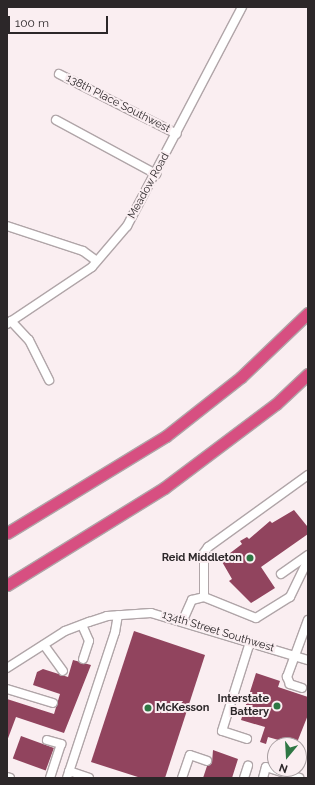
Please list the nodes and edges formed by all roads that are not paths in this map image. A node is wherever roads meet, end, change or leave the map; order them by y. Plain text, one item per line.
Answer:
1 (242, 7) edge
2 (59, 74) dead end
3 (56, 120) dead end
4 (177, 134) junction
5 (156, 174) junction
6 (7, 226) edge
7 (97, 262) junction
8 (308, 313) edge
9 (9, 322) edge
10 (308, 374) edge
11 (49, 380) dead end
12 (308, 475) edge
13 (7, 533) edge
14 (308, 555) edge
15 (308, 560) edge
16 (281, 574) dead end
17 (7, 585) edge
18 (204, 598) junction
19 (118, 615) junction
20 (182, 620) junction
21 (308, 620) edge
22 (82, 624) junction
23 (305, 632) edge
24 (250, 642) junction
25 (44, 645) junction
26 (294, 656) junction
27 (83, 658) dead end
28 (308, 660) edge
29 (7, 668) edge
30 (63, 671) dead end
31 (302, 688) dead end
32 (7, 689) edge
33 (53, 703) dead end
34 (247, 739) dead end
35 (47, 740) dead end
36 (207, 761) dead end
37 (248, 766) dead end
38 (68, 775) edge
39 (7, 777) edge
40 (10, 778) edge
41 (50, 778) edge
42 (89, 778) edge
43 (182, 778) edge
44 (244, 778) edge
45 (262, 778) edge
46 (299, 778) edge

1 - 4 street, Meadow Road
2 - 4 street, 138th Place Southwest
3 - 5 street
4 - 5 street, Meadow Road
5 - 7 street, Meadow Road
6 - 7 street
7 - 9 street, Meadow Road
8 - 13 highway
9 - 11 street
10 - 17 highway
12 - 18 street
14 - 16 street
15 - 18 street
18 - 20 street
19 - 20 street, 134th Street Southwest
19 - 22 street, 134th Street Southwest
19 - 38 street
20 - 24 street, 134th Street Southwest
21 - 23 street
22 - 25 street, 134th Street Southwest
22 - 27 street
23 - 26 street
24 - 26 street, 134th Street Southwest
24 - 34 street
25 - 29 street, 134th Street Southwest
25 - 30 street
26 - 28 street, 134th Street Southwest
26 - 31 street
32 - 33 street
35 - 41 street
36 - 43 street
37 - 44 street
38 - 42 street
39 - 40 street
45 - 46 street

